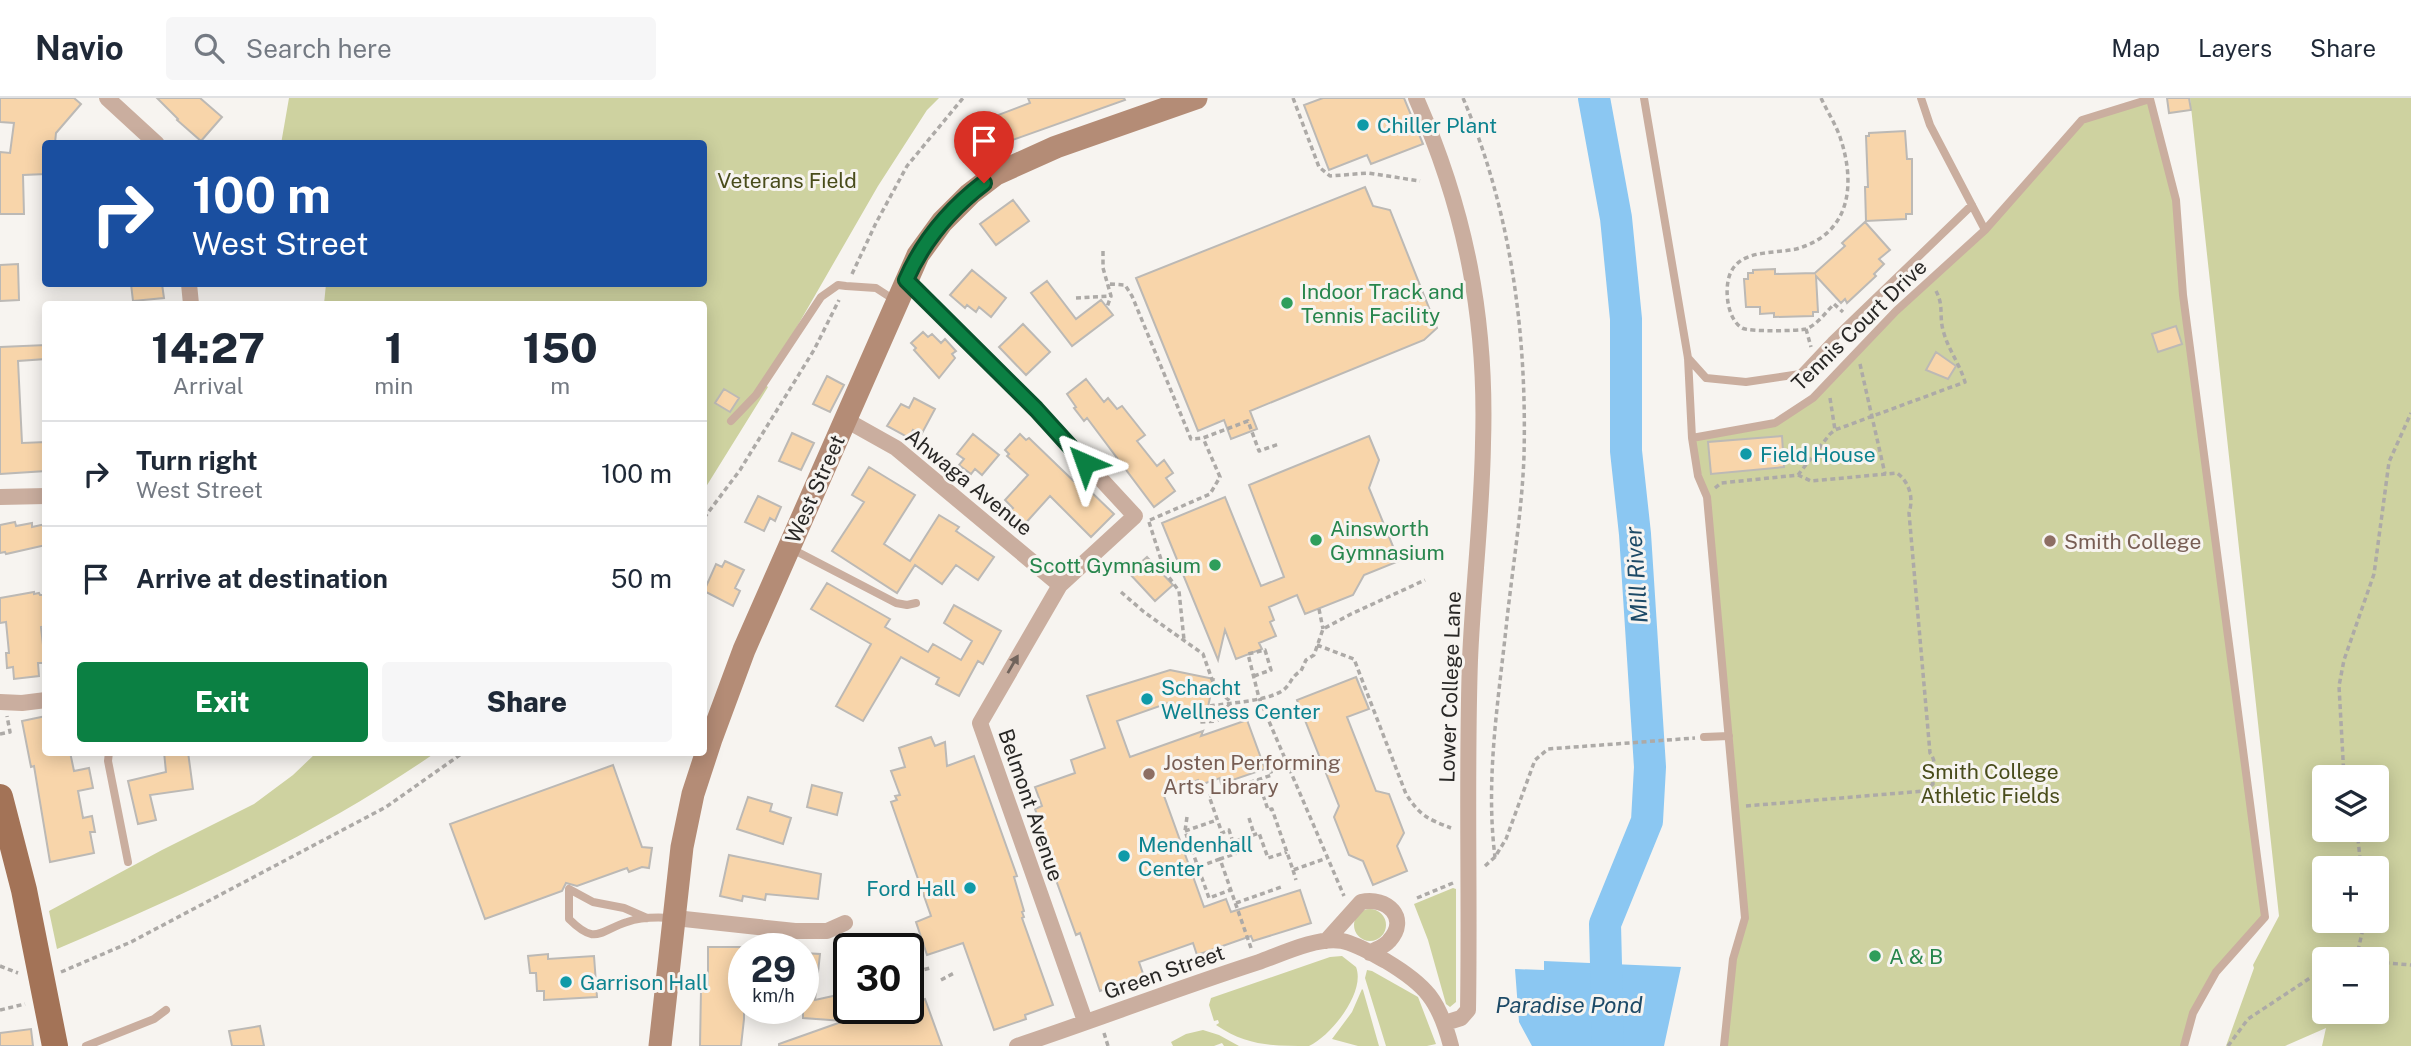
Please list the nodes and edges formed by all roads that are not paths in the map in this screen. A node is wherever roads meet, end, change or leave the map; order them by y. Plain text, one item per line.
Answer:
1 (107, 98) edge
2 (1196, 98) edge
3 (1416, 98) edge
4 (1644, 98) edge
5 (1921, 98) edge
6 (153, 140) edge
7 (1972, 205) junction
8 (1985, 230) junction
9 (906, 280) junction
10 (896, 301) junction
11 (1688, 358) junction
12 (846, 420) junction
13 (731, 421) dead end
14 (1692, 438) junction
15 (42, 496) edge
16 (0, 497) edge
17 (789, 548) junction
18 (1060, 585) junction
19 (916, 603) dead end
20 (42, 700) edge
21 (0, 702) edge
22 (1729, 736) junction
23 (1704, 737) road end
24 (707, 754) edge
25 (109, 756) edge
26 (706, 756) edge
27 (0, 797) edge
28 (128, 862) dead end
29 (647, 918) junction
30 (675, 918) junction
31 (845, 923) dead end
32 (1326, 941) junction
33 (1370, 953) junction
34 (166, 1010) dead end
35 (1085, 1021) junction
36 (1445, 1023) junction
37 (53, 1033) edge
38 (86, 1046) edge
39 (660, 1046) edge
40 (1017, 1046) edge
41 (1451, 1046) edge
42 (1724, 1046) edge
43 (2183, 1046) edge

1 - 6 street
2 - 9 main road, West Street
3 - 36 street, Lower College Lane
4 - 11 lane
5 - 7 lane
7 - 8 lane
7 - 11 lane
8 - 14 lane, Tennis Court Drive
8 - 43 lane, Tennis Court Drive
9 - 10 main road, West Street
9 - 18 street, Belmont Avenue
10 - 12 main road, West Street
10 - 13 lane
11 - 14 lane
12 - 17 main road, West Street
12 - 18 street, Ahwaga Avenue
14 - 22 lane
15 - 16 street
17 - 19 lane
17 - 24 main road, West Street
35 -> 18 street, Belmont Avenue
20 - 21 street
22 - 23 lane
22 - 42 lane
25 - 28 lane
26 - 30 main road, West Street
27 - 37 main road
29 - 29 lane
29 - 30 lane
30 - 31 street
30 - 39 main road, West Street
32 - 33 street
32 - 33 street
32 - 35 street, Green Street
33 - 36 street
34 - 38 lane
35 - 40 street, Green Street
36 - 41 street

